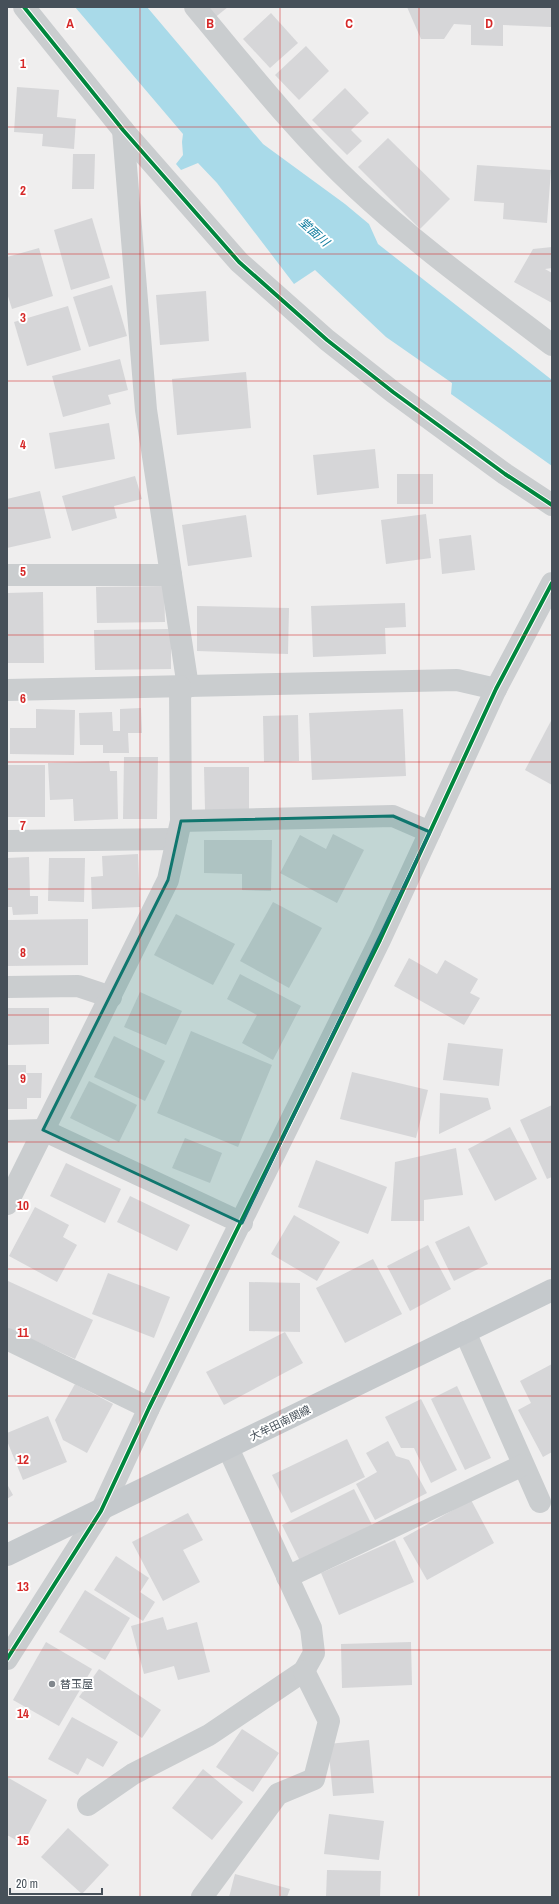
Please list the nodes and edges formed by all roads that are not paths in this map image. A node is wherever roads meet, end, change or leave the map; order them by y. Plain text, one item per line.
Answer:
1 (24, 7) edge
2 (195, 7) edge
3 (123, 130) junction
4 (552, 345) edge
5 (552, 505) edge
6 (7, 575) edge
7 (171, 575) junction
8 (552, 583) edge
9 (184, 687) junction
10 (496, 689) junction
11 (7, 690) edge
12 (179, 830) junction
13 (430, 832) junction
14 (7, 841) edge
15 (7, 987) edge
16 (111, 997) junction
17 (43, 1130) junction
18 (7, 1131) edge
19 (7, 1204) edge
20 (242, 1223) junction
21 (552, 1290) edge
22 (465, 1332) junction
23 (7, 1339) edge
24 (149, 1408) junction
25 (228, 1448) junction
26 (523, 1465) junction
27 (540, 1502) dead end
28 (101, 1511) junction
29 (7, 1555) edge
30 (287, 1577) junction
31 (7, 1659) edge
32 (304, 1671) junction
33 (88, 1805) dead end
34 (202, 1897) edge

1 - 3 street
2 - 4 street
3 - 5 street
3 - 7 street
6 - 7 street
7 - 9 street
8 - 10 street
9 - 10 street
9 - 11 street
9 - 12 street
10 - 13 street
12 - 13 street
12 - 14 street
12 - 16 street
13 - 20 street
15 - 16 street
16 - 17 street
17 - 18 street
17 - 19 street
17 - 20 street
20 - 24 street
21 - 22 main road, 大牟田南関線
22 - 25 main road, 大牟田南関線
22 - 26 street
23 - 24 street
24 - 28 street
25 - 28 main road, 大牟田南関線
25 - 30 street
26 - 27 street
26 - 30 street
28 - 29 main road, 大牟田南関線
28 - 31 street
30 - 32 street
32 - 33 street
32 - 34 street

